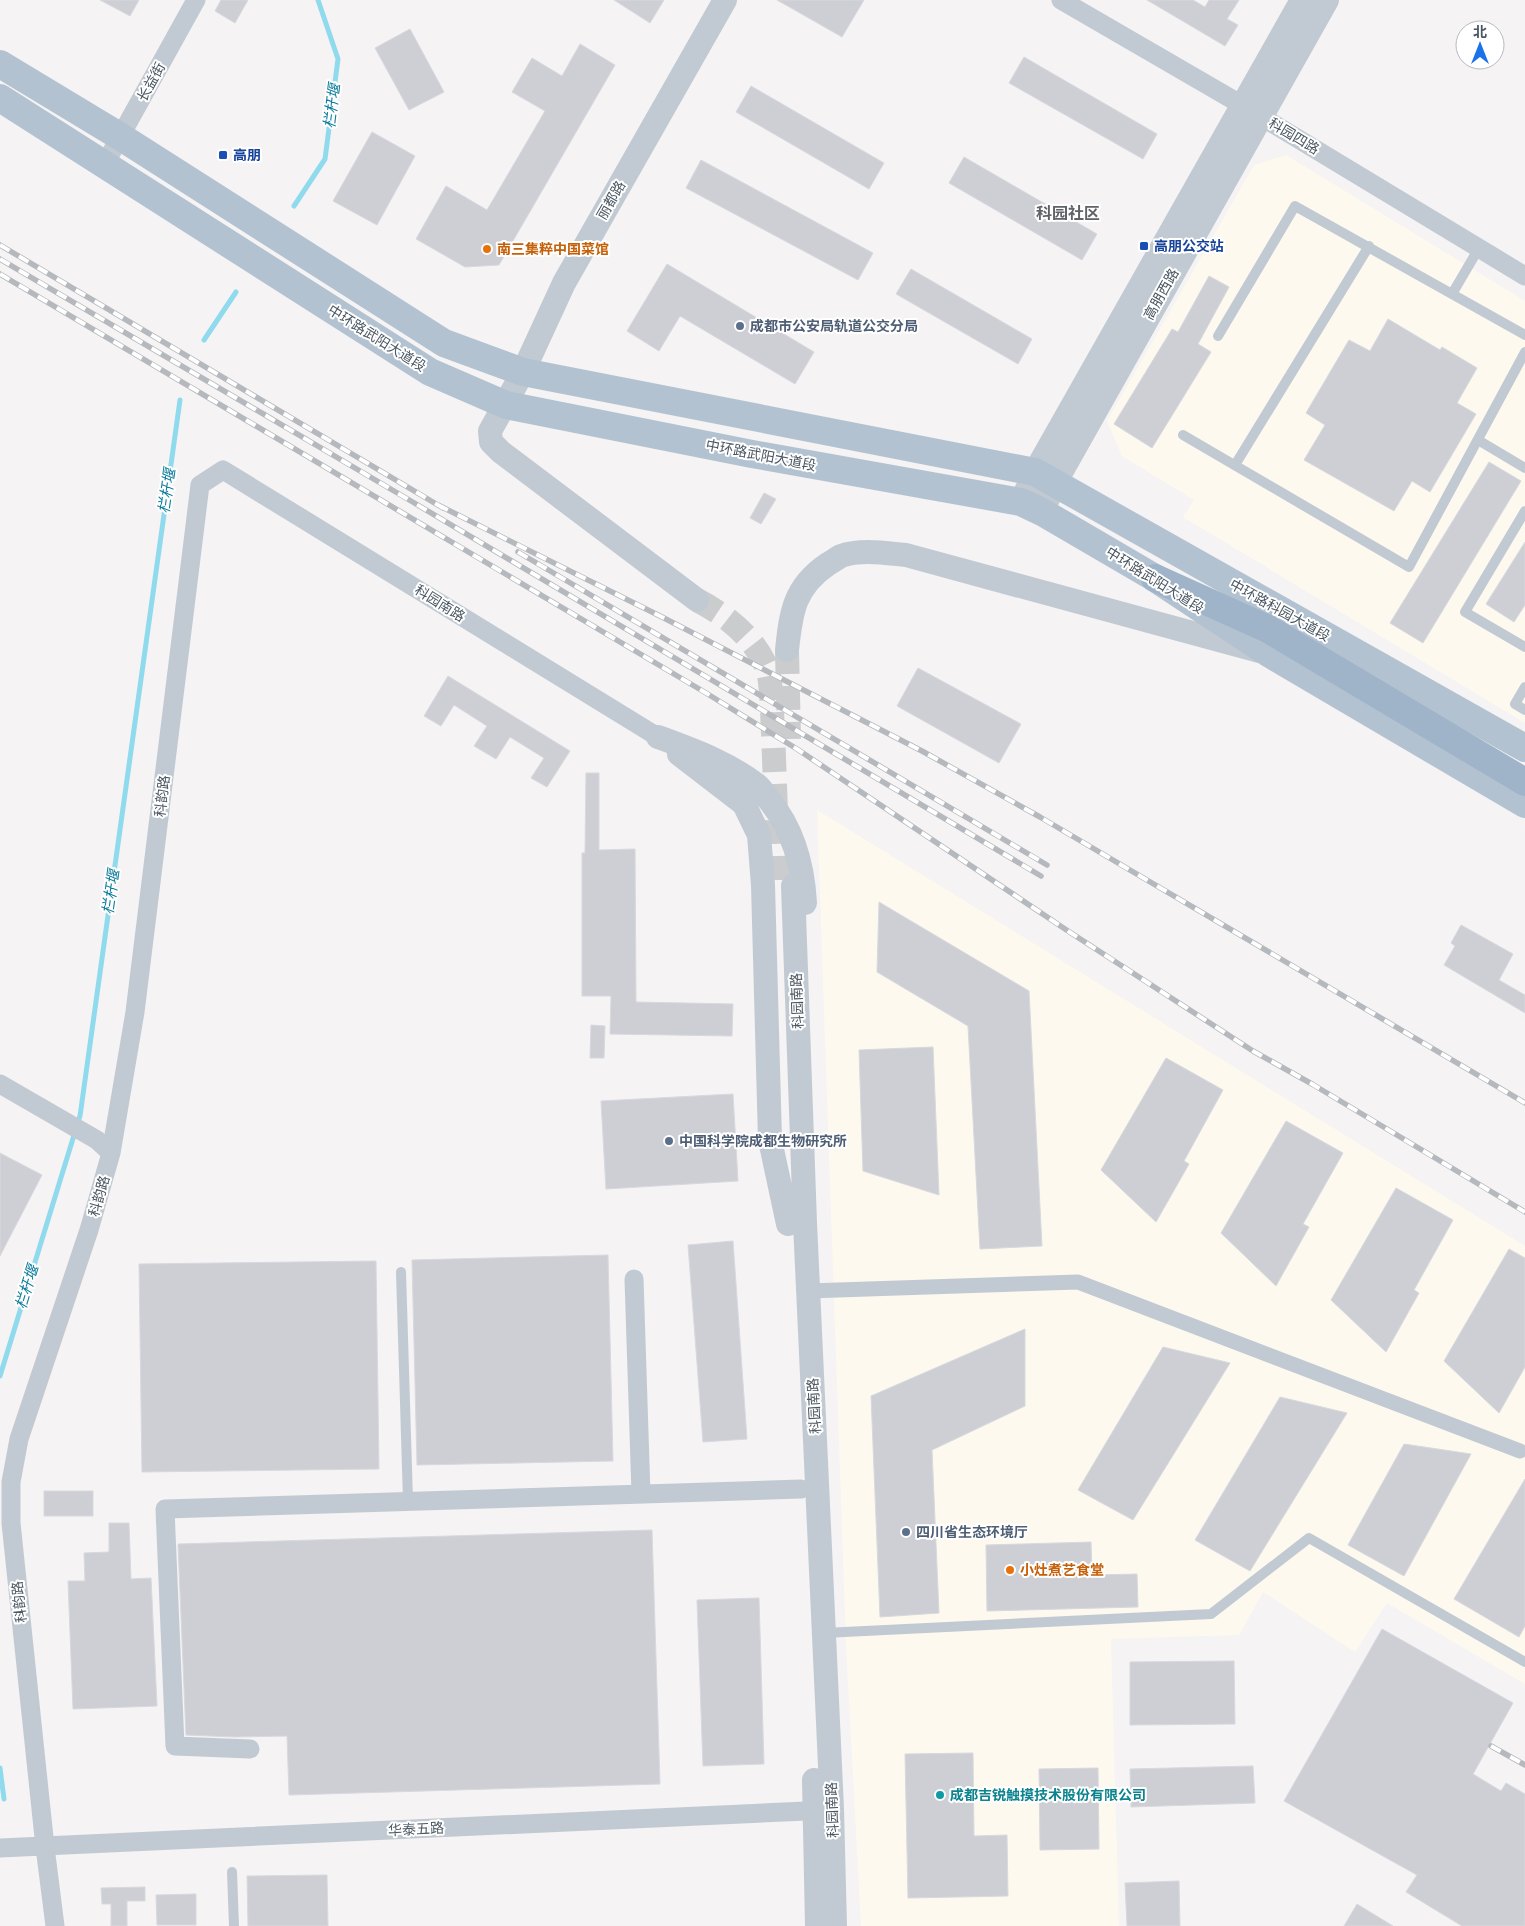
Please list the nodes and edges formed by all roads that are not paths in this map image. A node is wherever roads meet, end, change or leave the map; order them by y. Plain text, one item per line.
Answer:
1 (196, 0) edge
2 (725, 0) edge
3 (1061, 0) edge
4 (1302, 0) edge
5 (1327, 0) edge
6 (0, 64) edge
7 (0, 98) edge
8 (1251, 110) junction
9 (121, 137) junction
10 (105, 164) junction
11 (1369, 246) junction
12 (1479, 248) junction
13 (1525, 276) edge
14 (1452, 294) junction
15 (1525, 335) edge
16 (1218, 336) dead end
17 (1525, 352) edge
18 (523, 372) junction
19 (506, 405) junction
20 (1183, 435) dead end
21 (1478, 440) junction
22 (1235, 465) junction
23 (1525, 468) edge
24 (223, 470) joint
25 (1045, 477) junction
26 (1032, 507) junction
27 (1525, 511) edge
28 (1155, 578) joint
29 (697, 600) tunnel mouth
30 (1269, 642) junction
31 (1525, 647) edge
32 (787, 650) tunnel mouth
33 (1525, 687) edge
34 (1525, 710) edge
35 (658, 737) junction
36 (1525, 748) edge
37 (1525, 782) edge
38 (1525, 804) edge
39 (785, 886) junction
40 (0, 1084) edge
41 (111, 1153) junction
42 (797, 1223) junction
43 (401, 1272) dead end
44 (634, 1279) dead end
45 (808, 1291) junction
46 (1520, 1451) dead end
47 (801, 1489) junction
48 (641, 1494) junction
49 (408, 1501) junction
50 (823, 1633) junction
51 (1525, 1662) edge
52 (250, 1749) dead end
53 (824, 1810) junction
54 (44, 1847) junction
55 (0, 1848) edge
56 (232, 1872) dead end
57 (55, 1926) edge
58 (234, 1926) edge
59 (817, 1926) edge
60 (835, 1926) edge

1 - 9 street, 长益街
2 - 18 street, 丽都路
3 - 8 street, 科园四路
4 - 8 street, 高朋西路
5 - 8 street, 高朋西路
6 - 9 main road
7 - 10 main road, 中环路武阳大道段
8 - 12 street, 科园四路
8 - 25 street, 高朋西路
9 - 10 street, 长益街
9 - 18 main road
10 - 19 main road, 中环路武阳大道段
11 - 14 lane
11 - 16 lane
11 - 22 lane
12 - 13 street, 科园四路
12 - 14 lane
14 - 15 lane
17 - 21 lane
18 - 19 street, 丽都路
18 - 25 main road
19 - 26 main road, 中环路武阳大道段
19 - 29 street, 丽都路
20 - 22 lane
21 - 22 lane
21 - 23 lane
24 - 35 street, 科园南路
24 - 41 street, 科韵路
25 - 26 street, 高朋西路
25 - 36 main road, 中环路科园大道段
26 - 28 main road, 中环路武阳大道段
27 - 31 lane
28 - 30 highway
30 - 32 street
30 - 37 highway
30 - 38 main road
33 - 34 lane
35 - 39 street
35 - 39 street
39 - 42 street, 科园南路
40 - 41 street
41 - 54 street, 科韵路
42 - 45 street, 科园南路
42 - 47 street, 科园南路
43 - 49 lane
44 - 48 street
45 - 46 street
45 - 50 street, 科园南路
47 - 48 street
47 - 53 street, 科园南路
48 - 49 street
49 - 52 street
50 - 51 lane
50 - 53 street, 科园南路
53 - 54 street, 华泰五路
53 - 59 street, 科园南路
53 - 60 street, 科园南路
54 - 55 street, 华泰五路
54 - 57 street, 科韵路
56 - 58 lane

